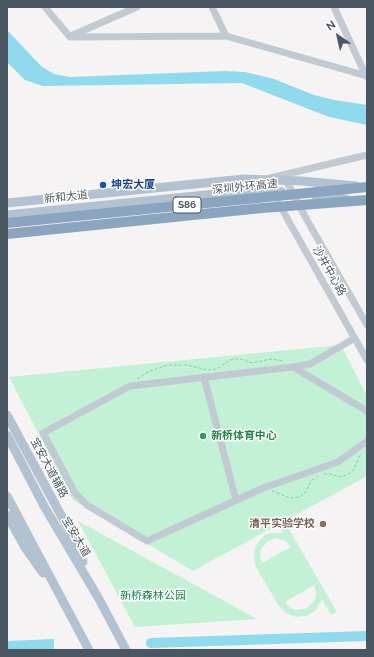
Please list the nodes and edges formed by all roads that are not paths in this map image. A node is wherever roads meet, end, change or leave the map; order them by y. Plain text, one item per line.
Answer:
1 (45, 7) edge
2 (137, 7) edge
3 (212, 7) edge
4 (334, 7) edge
5 (70, 36) junction
6 (226, 36) junction
7 (366, 76) edge
8 (367, 155) edge
9 (317, 167) junction
10 (268, 179) junction
11 (286, 180) junction
12 (317, 182) junction
13 (367, 187) edge
14 (272, 192) junction
15 (293, 193) junction
16 (367, 200) edge
17 (7, 202) edge
18 (367, 203) edge
19 (7, 215) edge
20 (7, 223) edge
21 (7, 234) edge
22 (367, 325) edge
23 (355, 338) junction
24 (367, 360) edge
25 (310, 364) junction
26 (293, 367) junction
27 (310, 377) junction
28 (204, 378) junction
29 (367, 411) edge
30 (7, 415) edge
31 (7, 435) edge
32 (366, 442) edge
33 (7, 496) edge
34 (236, 500) junction
35 (7, 515) edge
36 (99, 599) junction
37 (64, 603) junction
38 (110, 620) junction
39 (79, 632) junction
40 (83, 650) edge
41 (89, 650) edge
42 (126, 650) edge
43 (134, 650) edge

1 - 5 street
2 - 5 street
3 - 6 street
4 - 7 street
5 - 6 street
6 - 7 street
8 - 9 street
9 - 10 street
9 - 12 street
10 - 11 main road, 新和大道
10 - 17 main road, 新和大道
11 - 12 main road, 新和大道
11 - 15 street, 沙井中心路
12 - 13 main road, 新和大道
13 - 20 highway, 深圳外环高速 / S86
14 - 15 main road, 新和大道
14 - 19 main road, 新和大道
14 - 23 street, 沙井中心路
15 - 18 main road, 新和大道
15 - 22 street, 沙井中心路
16 - 21 highway, 深圳外环高速 / S86
23 - 24 street, 沙井中心路
23 - 25 street
25 - 26 street
25 - 27 street
26 - 27 street
26 - 28 street
27 - 29 street
28 - 34 street
28 - 34 street
30 - 36 main road, 宝安大道辅路
31 - 36 main road, 宝安大道
32 - 34 street
33 - 37 main road
35 - 37 main road
36 - 38 main road, 宝安大道
37 - 39 main road
38 - 42 main road, 宝安大道
38 - 43 main road
39 - 40 main road
39 - 41 main road

